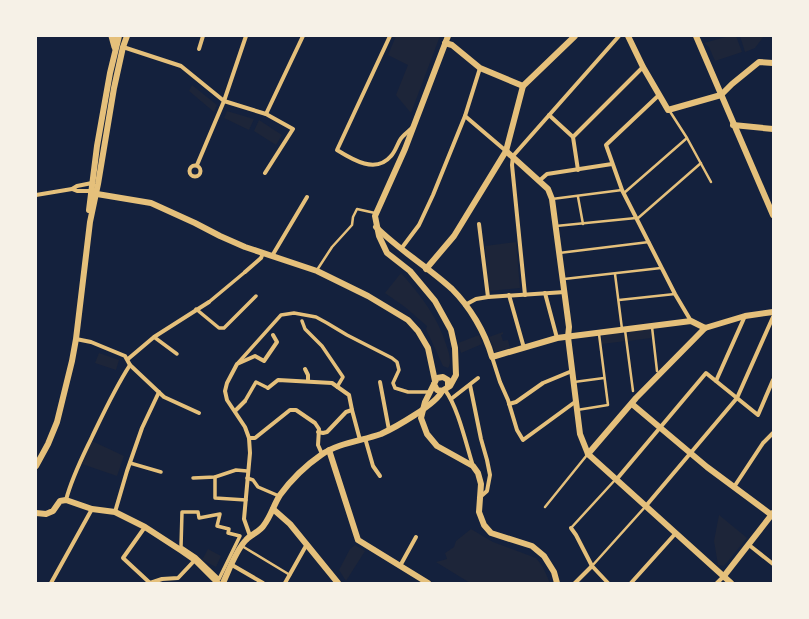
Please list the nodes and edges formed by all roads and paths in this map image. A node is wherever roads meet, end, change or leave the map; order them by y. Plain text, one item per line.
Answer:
1 (112, 36) edge
2 (119, 36) edge
3 (123, 36) edge
4 (127, 36) edge
5 (203, 36) edge
6 (246, 36) edge
7 (303, 36) edge
8 (390, 36) edge
9 (575, 36) edge
10 (619, 36) edge
11 (628, 36) edge
12 (696, 36) edge
13 (446, 39) edge
14 (115, 47) junction
15 (123, 47) junction
16 (199, 49) dead end
17 (773, 63) edge
18 (643, 67) junction
19 (480, 68) junction
20 (523, 86) junction
21 (113, 94) junction
22 (659, 95) junction
23 (721, 95) junction
24 (106, 98) junction
25 (224, 101) junction
26 (668, 110) junction
27 (266, 114) junction
28 (549, 115) junction
29 (465, 116) junction
30 (733, 124) junction
31 (412, 128) junction
32 (773, 129) edge
33 (573, 137) junction
34 (687, 138) junction
35 (97, 146) junction
36 (506, 151) junction
37 (513, 156) junction
38 (701, 163) junction
39 (612, 164) junction
40 (197, 165) dead end
41 (578, 170) junction
42 (265, 173) dead end
43 (539, 181) junction
44 (711, 182) dead end
45 (92, 183) junction
46 (72, 189) junction
47 (623, 192) junction
48 (93, 193) junction
49 (36, 196) edge
50 (106, 196) junction
51 (307, 197) dead end
52 (578, 197) junction
53 (552, 199) junction
54 (375, 213) junction
55 (773, 215) edge
56 (636, 219) junction
57 (90, 222) junction
58 (479, 224) dead end
59 (583, 224) junction
60 (376, 226) junction
61 (556, 226) junction
62 (648, 242) junction
63 (401, 249) junction
64 (263, 253) junction
65 (559, 253) junction
66 (272, 256) junction
67 (661, 268) junction
68 (426, 269) junction
69 (317, 271) junction
70 (245, 272) joint
71 (615, 274) junction
72 (563, 280) junction
73 (565, 292) junction
74 (545, 294) junction
75 (675, 294) junction
76 (510, 295) junction
77 (525, 295) junction
78 (256, 296) dead end
79 (488, 297) junction
80 (619, 300) junction
81 (209, 302) joint
82 (465, 305) junction
83 (196, 309) junction
84 (773, 312) edge
85 (745, 316) junction
86 (773, 317) edge
87 (302, 321) dead end
88 (691, 322) junction
89 (652, 327) junction
90 (705, 328) junction
91 (624, 330) junction
92 (598, 333) junction
93 (273, 335) dead end
94 (154, 337) junction
95 (568, 337) junction
96 (557, 338) junction
97 (76, 339) junction
98 (524, 348) junction
99 (177, 354) dead end
100 (492, 357) junction
101 (128, 359) junction
102 (238, 364) junction
103 (456, 364) junction
104 (130, 365) junction
105 (432, 366) junction
106 (305, 369) dead end
107 (572, 371) junction
108 (658, 371) dead end
109 (442, 377) junction
110 (478, 378) dead end
111 (605, 378) junction
112 (773, 380) edge
113 (716, 381) junction
114 (308, 382) junction
115 (380, 382) dead end
116 (434, 382) junction
117 (573, 382) junction
118 (470, 385) junction
119 (338, 387) junction
120 (268, 388) joint
121 (445, 389) junction
122 (634, 391) dead end
123 (159, 392) junction
124 (430, 392) junction
125 (737, 398) junction
126 (451, 399) junction
127 (245, 401) joint
128 (575, 402) junction
129 (509, 404) junction
130 (632, 404) junction
131 (423, 409) junction
132 (352, 410) junction
133 (576, 410) junction
134 (235, 411) junction
135 (199, 413) dead end
136 (660, 428) junction
137 (389, 430) junction
138 (318, 432) junction
139 (773, 433) edge
140 (249, 438) junction
141 (362, 439) junction
142 (329, 450) junction
143 (691, 453) junction
144 (322, 454) junction
145 (588, 454) junction
146 (130, 463) junction
147 (36, 466) edge
148 (473, 466) junction
149 (248, 471) junction
150 (161, 472) dead end
151 (380, 476) dead end
152 (215, 477) junction
153 (193, 478) dead end
154 (247, 478) junction
155 (615, 480) junction
156 (734, 487) junction
157 (280, 496) junction
158 (479, 498) junction
159 (66, 500) junction
160 (246, 500) junction
161 (545, 507) dead end
162 (645, 507) junction
163 (92, 509) junction
164 (273, 509) junction
165 (115, 512) junction
166 (36, 513) edge
167 (772, 514) edge
168 (145, 527) junction
169 (571, 528) joint
170 (675, 534) junction
171 (250, 536) junction
172 (416, 537) dead end
173 (307, 544) junction
174 (749, 545) junction
175 (241, 546) junction
176 (195, 560) junction
177 (773, 564) edge
178 (232, 565) junction
179 (400, 566) junction
180 (592, 566) junction
181 (290, 575) junction
182 (724, 576) junction
183 (418, 581) edge
184 (220, 582) edge
185 (336, 582) edge
186 (50, 583) edge
187 (150, 583) edge
188 (263, 583) edge
189 (285, 583) edge
190 (428, 583) edge
191 (557, 583) edge
192 (576, 583) edge
193 (608, 583) edge
194 (631, 583) edge
195 (717, 583) edge
196 (731, 583) edge

1 - 14 main road
2 - 14 street
3 - 15 street
4 - 15 street
5 - 16 street
6 - 25 street
7 - 27 street
8 - 31 street
9 - 20 street
10 - 28 street
11 - 18 street
12 - 23 street
13 - 19 street
13 - 31 street
14 - 24 street
15 - 21 street
15 - 25 street
17 - 23 street
18 - 22 street
18 - 33 street
19 - 20 street
19 - 29 street
20 - 36 street
21 - 24 street
21 - 48 street
22 - 26 street
22 - 39 street
23 - 26 street
23 - 30 street
24 - 35 street
25 - 27 street
25 - 40 street
26 - 34 lane
27 - 42 street
28 - 33 street
28 - 37 street
29 - 36 street
29 - 63 street
30 - 32 street
30 - 55 street
31 - 54 street
33 - 41 street
34 - 38 lane
34 - 47 lane
35 - 45 street
35 - 48 street
36 - 37 street
36 - 68 street
37 - 43 street
37 - 77 street
38 - 44 lane
38 - 56 lane
39 - 41 street
39 - 47 street
41 - 43 street
43 - 53 street
45 - 46 street
45 - 48 street
46 - 48 street
46 - 49 street
47 - 52 lane
47 - 56 street
48 - 50 street
48 - 57 street
50 - 57 street
50 - 64 street
51 - 66 street
52 - 53 lane
52 - 59 lane
53 - 61 street
54 - 60 street
54 - 69 lane
56 - 59 lane
56 - 62 street
57 - 97 street
58 - 79 street
59 - 61 lane
60 - 63 street
60 - 103 street
61 - 65 street
62 - 65 lane
62 - 67 street
63 - 68 street
64 - 66 street
64 - 70 street
65 - 72 street
66 - 69 street
67 - 71 lane
67 - 75 street
68 - 82 street
69 - 105 street
70 - 81 street
71 - 72 lane
71 - 80 lane
72 - 73 street
73 - 74 street
73 - 95 street
74 - 77 street
74 - 96 street
75 - 80 lane
75 - 88 street
76 - 77 street
76 - 79 street
76 - 98 street
78 - 83 street
79 - 82 street
80 - 91 lane
81 - 83 street
82 - 100 street
83 - 94 street
84 - 85 street
85 - 90 street
85 - 113 street
86 - 125 street
87 - 119 street
88 - 89 street
88 - 90 street
89 - 91 street
89 - 108 lane
90 - 130 street
91 - 92 street
91 - 122 lane
92 - 95 street
92 - 111 lane
93 - 102 street
94 - 99 street
94 - 101 street
95 - 96 street
95 - 107 street
96 - 98 street
97 - 101 street
97 - 147 street
98 - 100 street
100 - 129 street
101 - 104 street
102 - 124 street
102 - 134 street
103 - 109 street
103 - 121 street
104 - 123 street
104 - 159 street
105 - 109 street
105 - 116 street
106 - 114 street
107 - 117 street
107 - 129 street
109 - 116 street
109 - 121 street
110 - 118 street
111 - 117 lane
111 - 133 lane
112 - 125 street
113 - 125 street
113 - 136 street
114 - 119 street
114 - 120 street
115 - 137 street
116 - 121 street
116 - 124 street
117 - 128 street
118 - 126 street
118 - 158 street
119 - 132 street
120 - 127 street
121 - 126 street
121 - 131 street
123 - 135 street
123 - 146 street
124 - 131 street
125 - 143 street
126 - 148 street
127 - 134 street
128 - 129 street
128 - 133 street
130 - 136 street
130 - 145 street
131 - 137 street
131 - 148 street
132 - 138 street
132 - 141 street
133 - 145 street
134 - 140 street
136 - 143 street
136 - 155 street
137 - 141 street
138 - 140 street
138 - 144 street
139 - 156 street
140 - 149 street
141 - 142 street
141 - 151 street
142 - 144 street
142 - 179 street
143 - 156 street
143 - 162 street
144 - 157 street
145 - 155 street
145 - 161 lane
146 - 150 street
146 - 165 street
148 - 158 street
149 - 152 street
149 - 154 street
152 - 153 street
152 - 160 street
154 - 157 street
154 - 160 street
155 - 162 street
155 - 169 lane
156 - 167 street
157 - 164 street
158 - 191 street
159 - 163 street
159 - 166 street
160 - 171 street
162 - 170 street
162 - 180 lane
163 - 165 street
163 - 186 street
164 - 171 street
164 - 173 street
165 - 168 street
167 - 174 street
168 - 176 street
168 - 187 street
169 - 180 street
170 - 182 street
170 - 194 street
171 - 175 street
172 - 179 street
173 - 181 street
173 - 185 street
174 - 177 street
174 - 182 street
175 - 178 street
175 - 181 lane
176 - 184 street
176 - 187 street
178 - 184 street
178 - 188 street
179 - 183 street
180 - 192 street
180 - 193 street
181 - 189 street
182 - 195 street
182 - 196 street
183 - 190 street
184 - 184 street

